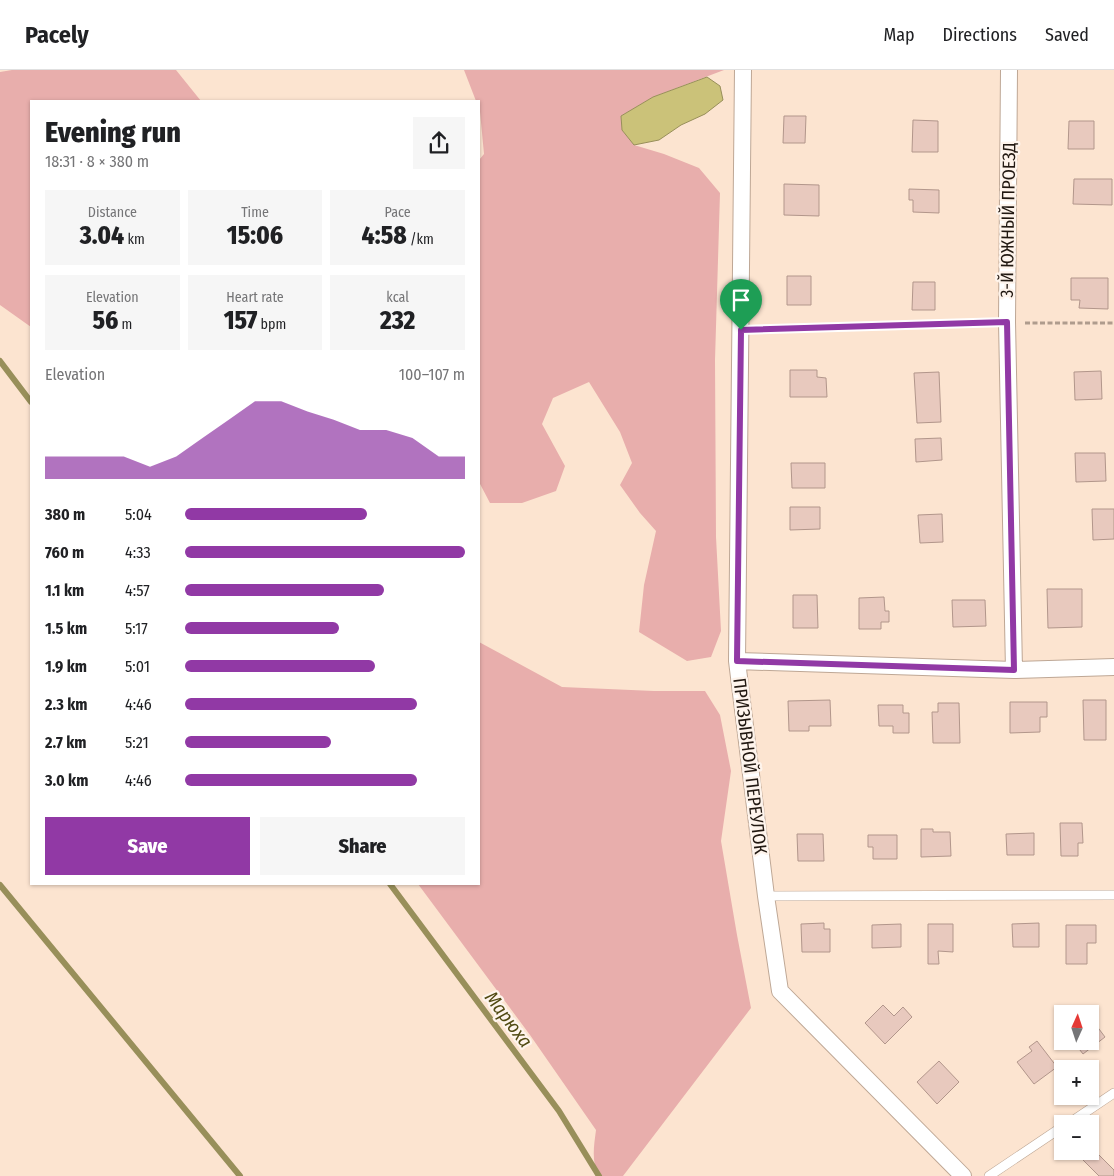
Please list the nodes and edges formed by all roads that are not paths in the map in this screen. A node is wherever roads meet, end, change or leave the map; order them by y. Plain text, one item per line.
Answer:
1 (743, 70) edge
2 (1009, 70) edge
3 (737, 661) junction
4 (1114, 667) edge
5 (1014, 670) junction
6 (1114, 894) edge
7 (766, 896) junction
8 (1114, 1093) edge
9 (1081, 1115) edge
10 (1054, 1132) edge
11 (964, 1176) edge
12 (989, 1176) edge

1 - 3 street, ПРИЗЫВНОЙ ПЕРЕУЛОК
2 - 5 street, 3-Й ЮЖНЫЙ ПРОЕЗД
3 - 5 street
3 - 7 street, ПРИЗЫВНОЙ ПЕРЕУЛОК
4 - 5 street
6 - 7 lane
7 - 11 street, ПРИЗЫВНОЙ ПЕРЕУЛОК
8 - 9 lane
10 - 12 lane

